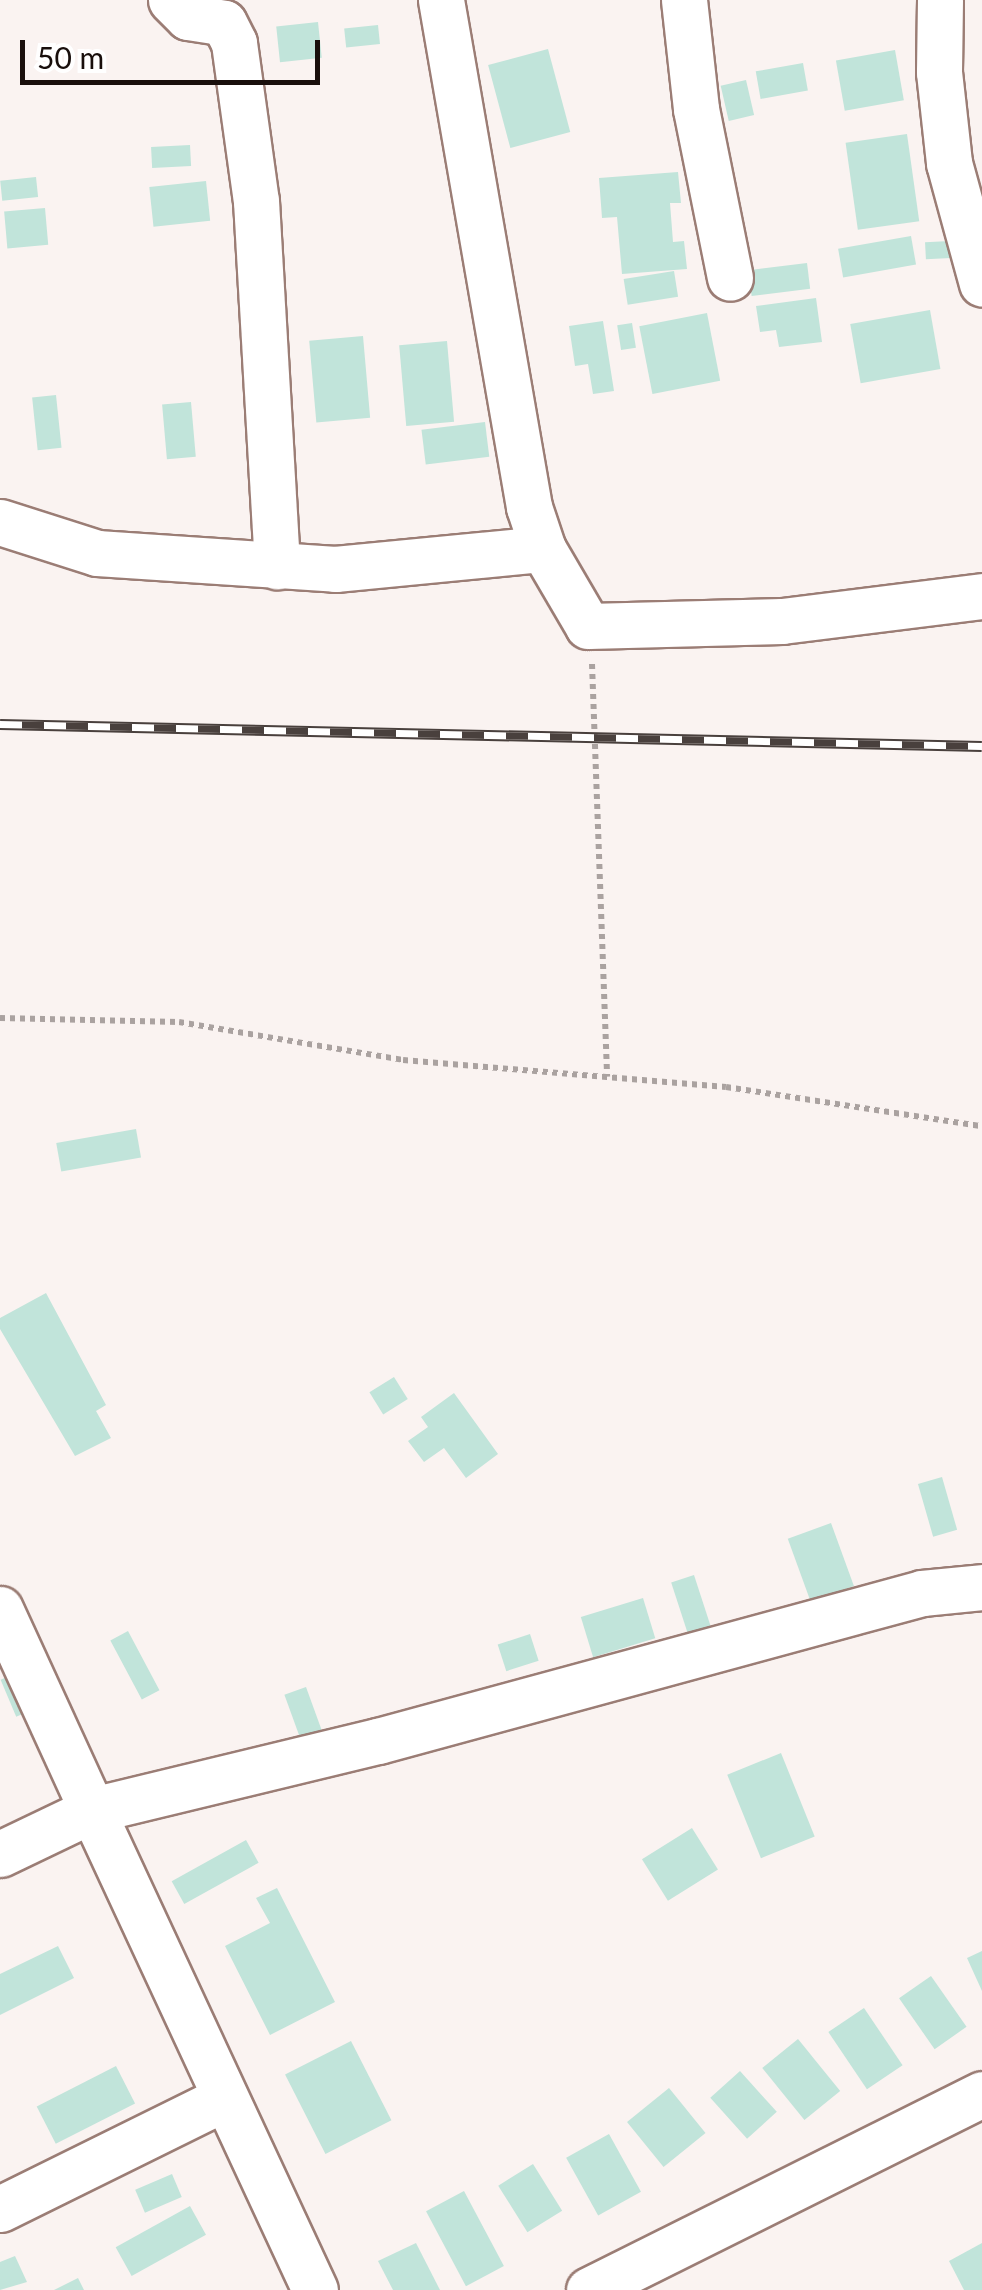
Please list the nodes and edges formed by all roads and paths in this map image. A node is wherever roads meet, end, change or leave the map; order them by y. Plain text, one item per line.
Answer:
1 (171, 0) edge
2 (440, 0) edge
3 (684, 0) edge
4 (940, 0) edge
5 (730, 278) dead end
6 (982, 284) edge
7 (0, 522) edge
8 (543, 549) junction
9 (277, 566) junction
10 (982, 596) edge
11 (588, 626) junction
12 (0, 1018) edge
13 (607, 1077) junction
14 (982, 1126) edge
15 (982, 1587) edge
16 (0, 1609) edge
17 (92, 1810) junction
18 (0, 1854) edge
19 (982, 2094) edge
20 (223, 2098) junction
21 (0, 2208) edge
22 (315, 2290) edge
23 (590, 2290) edge

1 - 9 street
2 - 8 street
3 - 5 street
4 - 6 street
7 - 9 street
8 - 9 street
8 - 11 street
10 - 11 street
11 - 13 path
12 - 13 path
13 - 14 path
15 - 17 street
16 - 17 street
17 - 18 street
17 - 20 street
19 - 23 street
20 - 21 street
20 - 22 street

